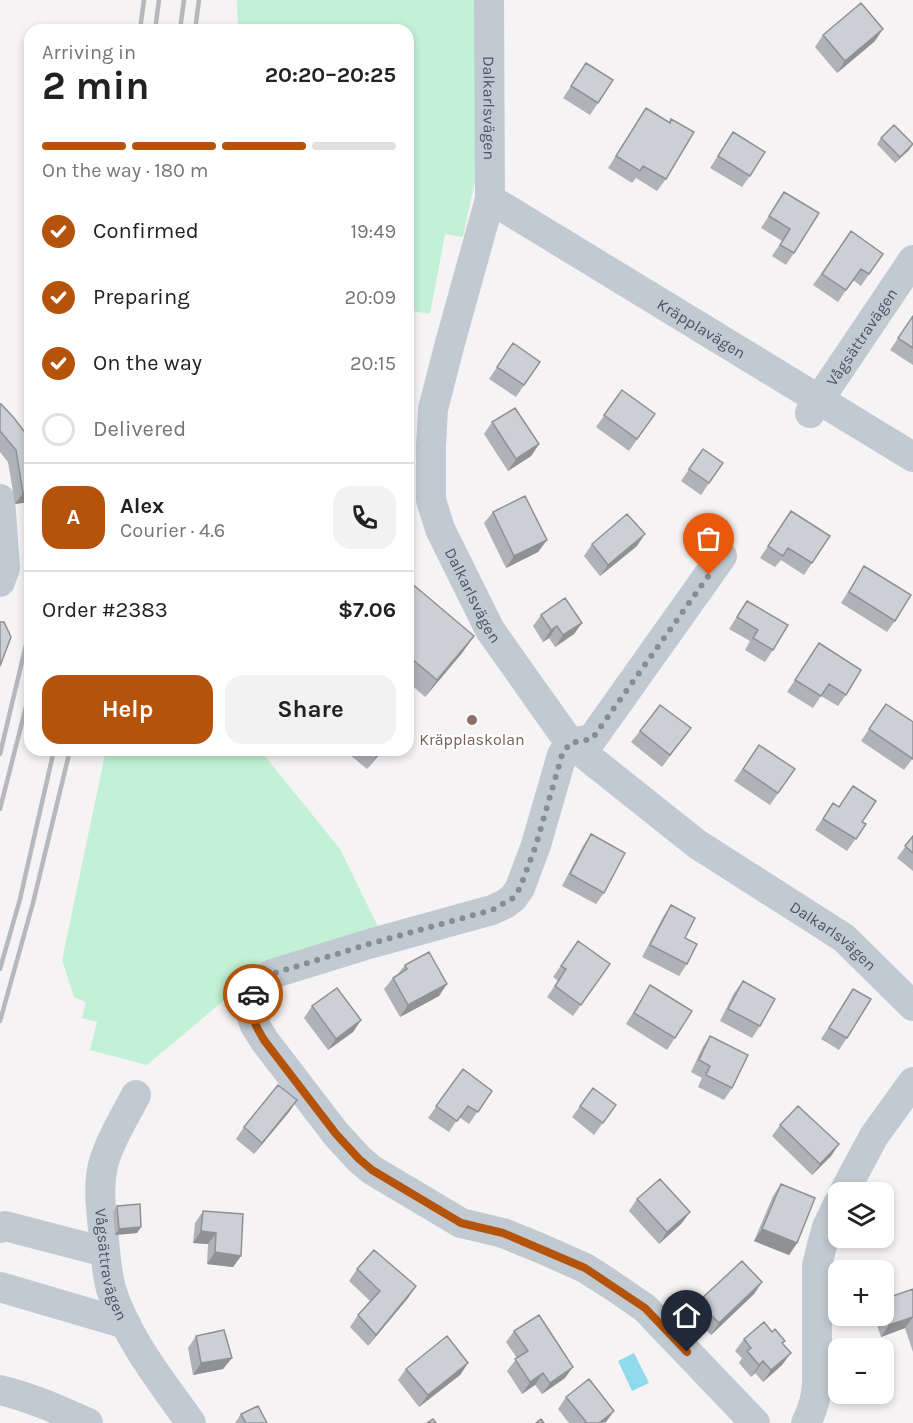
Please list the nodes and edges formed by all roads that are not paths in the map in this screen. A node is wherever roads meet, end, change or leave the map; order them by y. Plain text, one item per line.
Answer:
1 (489, 0) edge
2 (490, 200) junction
3 (913, 260) edge
4 (814, 406) junction
5 (913, 457) edge
6 (0, 499) edge
7 (722, 556) dead end
8 (0, 582) edge
9 (570, 743) junction
10 (913, 1006) edge
11 (913, 1082) edge
12 (136, 1095) dead end
13 (849, 1182) edge
14 (828, 1227) edge
15 (0, 1228) edge
16 (105, 1252) junction
17 (0, 1287) edge
18 (126, 1324) junction
19 (0, 1390) edge
20 (88, 1423) edge
21 (191, 1423) edge
22 (755, 1423) edge
23 (806, 1423) edge

1 - 2 street, Dalkarlsvägen
2 - 4 street, Kräpplavägen
2 - 9 street, Dalkarlsvägen
3 - 4 street, Vågsättravägen
4 - 5 street, Kräpplavägen
6 - 8 street
7 - 9 street
9 - 10 street, Dalkarlsvägen
9 - 22 street
11 - 13 street
12 - 16 street, Vågsättravägen
14 - 23 street
15 - 16 street
16 - 18 street, Vågsättravägen
17 - 18 street
18 - 21 street, Vågsättravägen
19 - 20 street

